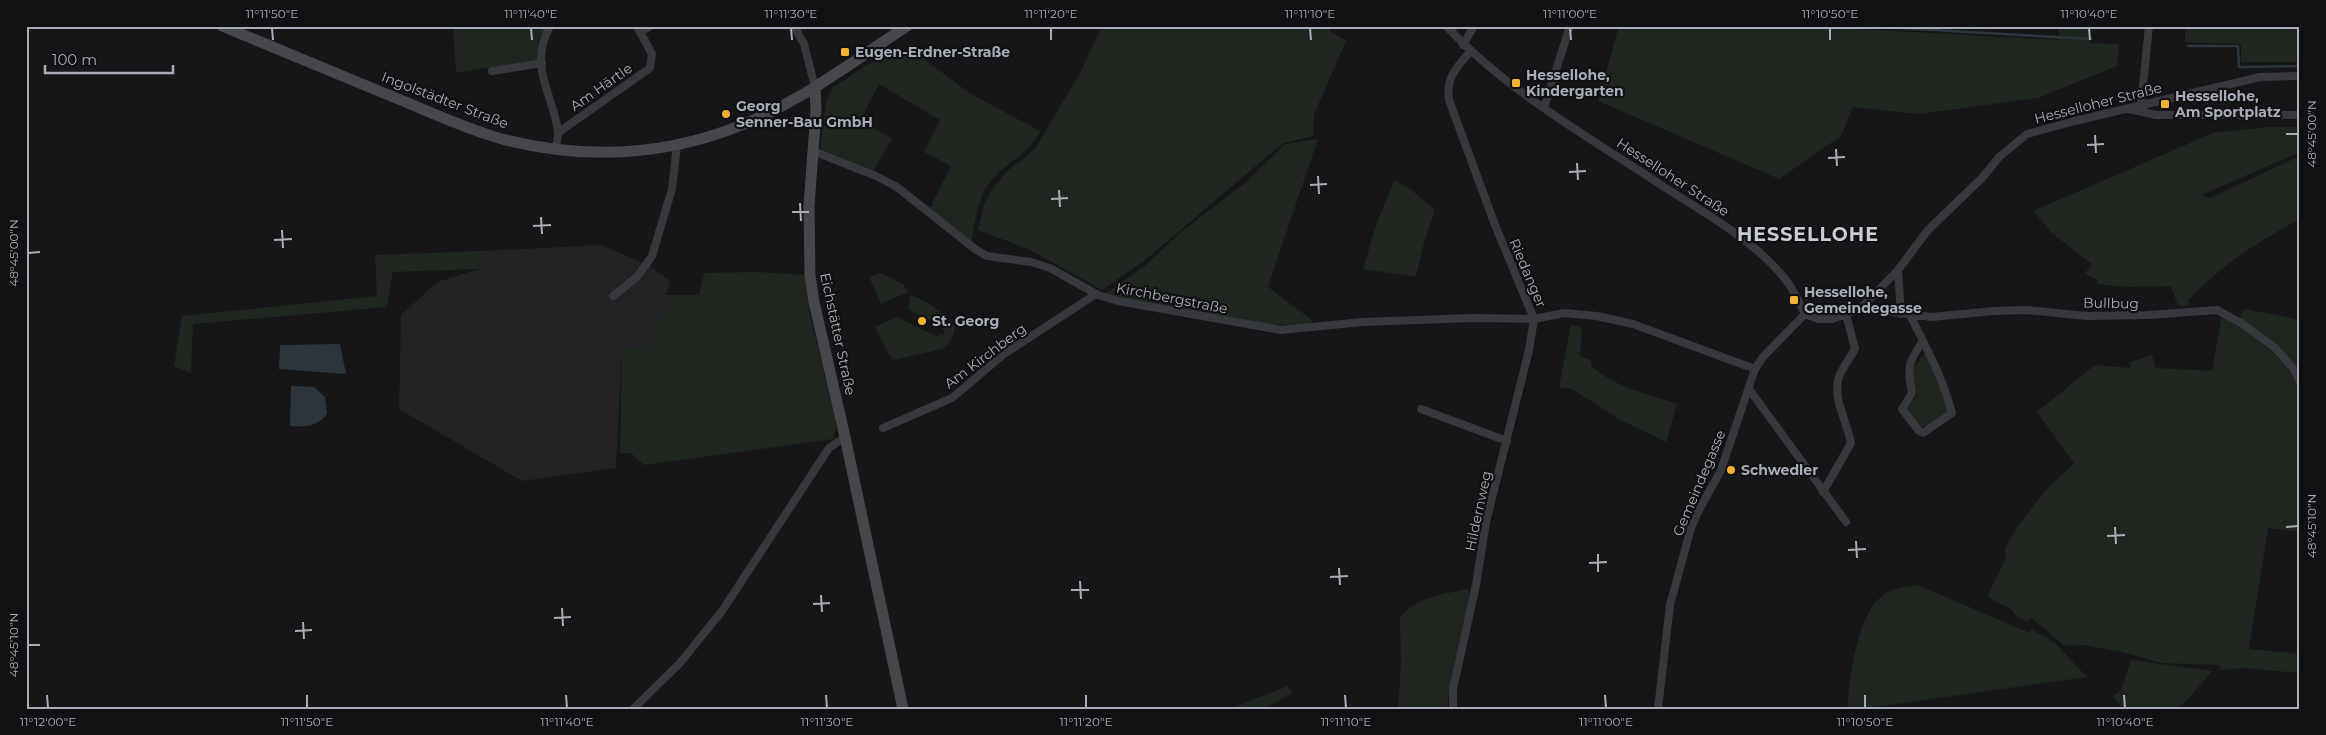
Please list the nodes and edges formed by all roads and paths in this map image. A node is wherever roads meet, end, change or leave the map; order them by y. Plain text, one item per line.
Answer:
1 (222, 26) edge
2 (550, 26) edge
3 (650, 26) edge
4 (806, 26) edge
5 (907, 26) edge
6 (1446, 26) edge
7 (1474, 26) edge
8 (1570, 26) edge
9 (2149, 26) edge
10 (638, 29) edge
11 (796, 29) edge
12 (1463, 45) junction
13 (1470, 52) junction
14 (542, 63) junction
15 (492, 71) dead end
16 (2300, 76) edge
17 (815, 87) junction
18 (2141, 105) junction
19 (1544, 108) junction
20 (2127, 109) junction
21 (2300, 115) edge
22 (559, 132) junction
23 (677, 145) junction
24 (555, 149) junction
25 (813, 152) junction
26 (1898, 270) junction
27 (1096, 294) junction
28 (613, 296) dead end
29 (1861, 308) junction
30 (1805, 314) junction
31 (1846, 314) junction
32 (1901, 314) junction
33 (1910, 315) junction
34 (1534, 319) junction
35 (1923, 341) junction
36 (1755, 368) junction
37 (2300, 382) edge
38 (1749, 389) junction
39 (1421, 409) dead end
40 (883, 428) dead end
41 (845, 437) junction
42 (1508, 441) junction
43 (1823, 492) junction
44 (1846, 522) dead end
45 (633, 709) edge
46 (903, 709) edge
47 (1453, 709) edge
48 (1658, 709) edge

1 - 24 main road, Ingolstädter Straße
2 - 14 street, Am Härtle
3 - 10 street, Am Härtle
4 - 11 street
5 - 17 main road, Ingolstädter Straße
6 - 12 street, Hesselloher Straße
7 - 12 street
8 - 19 street
9 - 18 street
10 - 22 street, Am Härtle
11 - 17 street
12 - 13 street, Hesselloher Straße
13 - 19 street, Hesselloher Straße
13 - 34 street, Riedanger
14 - 15 street
14 - 22 street, Am Härtle
16 - 18 street, Hesselloher Straße
17 - 23 main road, Ingolstädter Straße
17 - 25 main road, Eichstätter Straße
18 - 20 street, Hesselloher Straße
19 - 30 street, Hesselloher Straße
20 - 21 street
20 - 26 street, Hesselloher Straße
22 - 24 street
23 - 24 main road, Ingolstädter Straße
23 - 28 street
25 - 27 street, Kirchbergstraße
25 - 41 main road, Eichstätter Straße
26 - 29 street, Hesselloher Straße
26 - 32 street
27 - 34 street, Kirchbergstraße
27 - 40 street, Am Kirchberg
29 - 31 street, Hesselloher Straße
29 - 32 street, Bullbug
30 - 31 street, Hesselloher Straße
30 - 36 street, Gemeindegasse
31 - 43 street
32 - 33 street, Bullbug
33 - 35 street
33 - 37 street, Bullbug
34 - 36 street, Riedanger
34 - 42 street, Hildernweg
35 - 35 street
36 - 38 street, Gemeindegasse
38 - 43 street
38 - 48 street, Gemeindegasse
39 - 42 street
41 - 45 street
41 - 46 main road, Eichstätter Straße
42 - 47 street, Hildernweg
43 - 44 street

